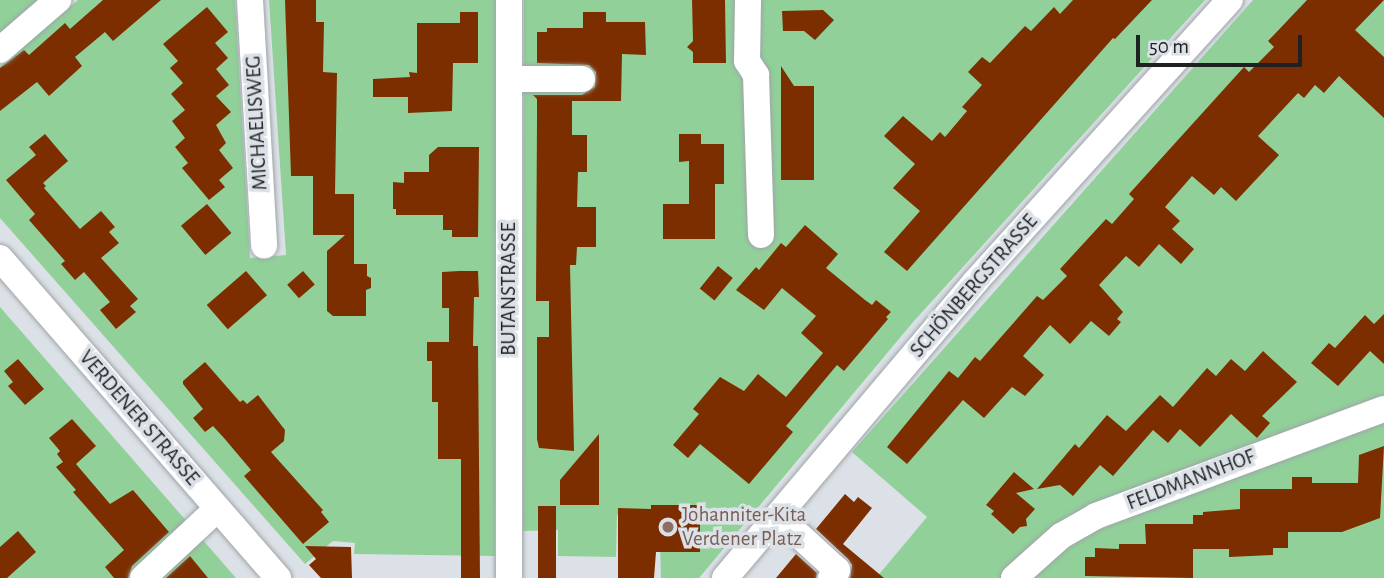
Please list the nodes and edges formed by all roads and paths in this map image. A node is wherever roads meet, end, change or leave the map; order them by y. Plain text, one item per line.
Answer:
1 (58, 0) edge
2 (250, 0) edge
3 (509, 0) edge
4 (748, 0) edge
5 (1230, 0) edge
6 (0, 50) edge
7 (509, 79) junction
8 (582, 79) dead end
9 (761, 235) dead end
10 (264, 246) dead end
11 (0, 258) edge
12 (1384, 409) edge
13 (217, 509) junction
14 (778, 516) junction
15 (142, 578) edge
16 (278, 578) edge
17 (509, 578) edge
18 (725, 578) edge
19 (831, 578) edge
20 (1014, 578) edge

1 - 6 street
2 - 10 street, MICHAELISWEG
3 - 7 street, BUTANSTRASSE
4 - 9 street
5 - 14 street, SCHÖNBERGSTRASSE
7 - 8 street
7 - 17 street, BUTANSTRASSE
11 - 13 street, VERDENER STRASSE
12 - 20 street, FELDMANNHOF
13 - 15 street
13 - 16 street, VERDENER STRASSE
14 - 18 street, SCHÖNBERGSTRASSE
14 - 19 street

